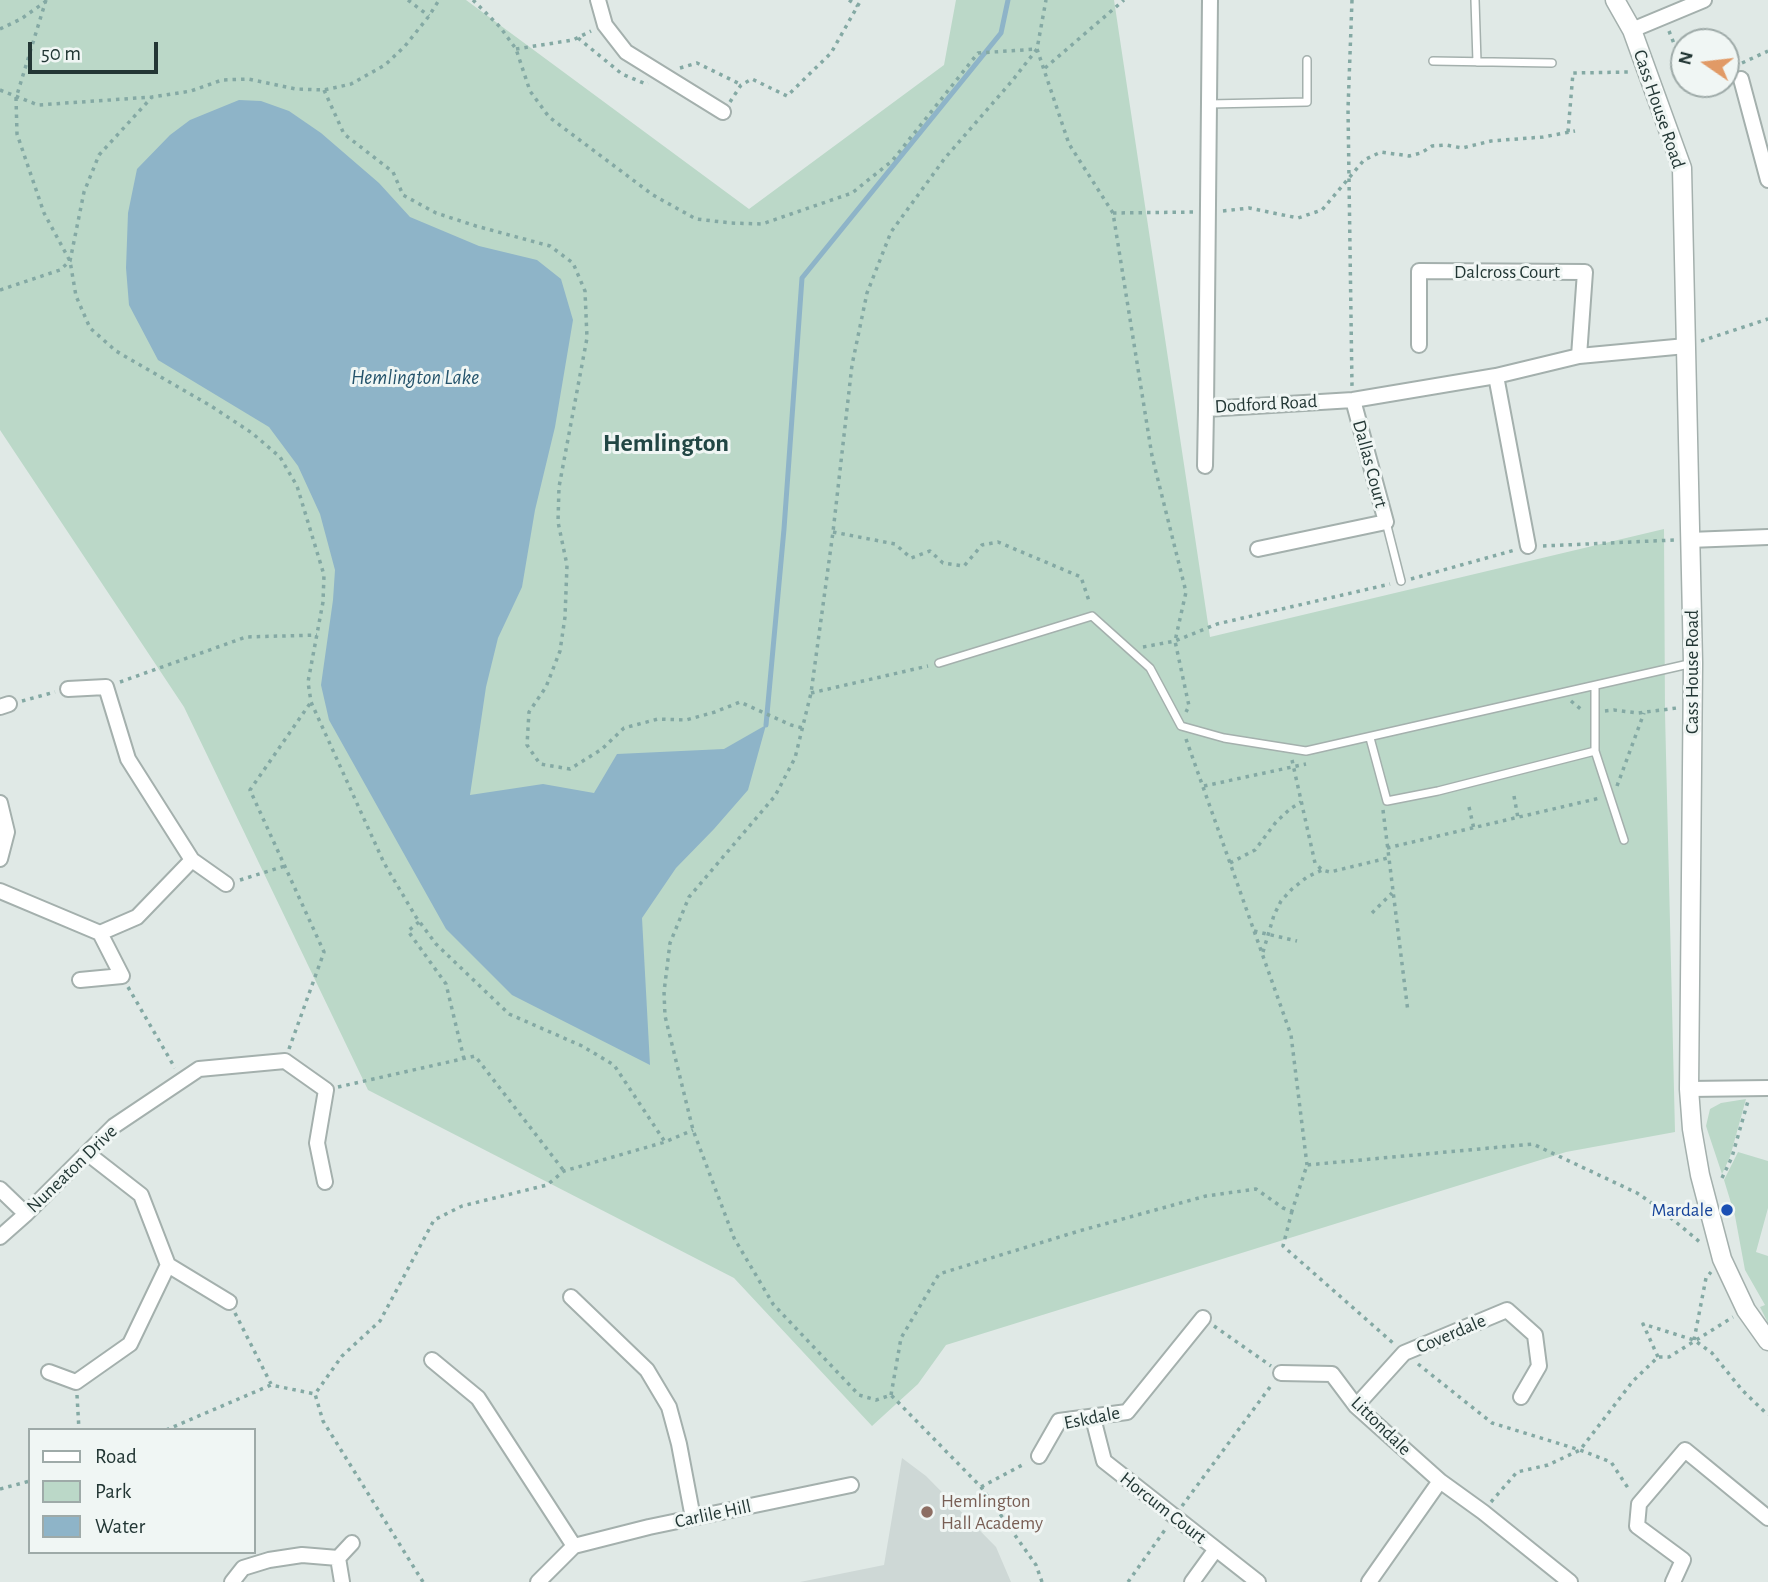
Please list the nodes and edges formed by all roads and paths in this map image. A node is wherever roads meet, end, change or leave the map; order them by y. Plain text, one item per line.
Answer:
1 (46, 0) edge
2 (408, 0) edge
3 (439, 0) edge
4 (473, 0) edge
5 (598, 0) edge
6 (849, 0) edge
7 (861, 0) edge
8 (1046, 0) edge
9 (1124, 0) edge
10 (1210, 0) edge
11 (1352, 0) edge
12 (1475, 0) edge
13 (1615, 0) edge
14 (1704, 0) edge
15 (858, 6) junction
16 (429, 16) junction
17 (1663, 16) junction
18 (605, 25) junction
19 (0, 29) edge
20 (1632, 30) junction
21 (1670, 34) edge
22 (516, 49) junction
23 (1037, 49) junction
24 (1768, 51) edge
25 (1307, 61) dead end
26 (1433, 61) dead end
27 (1476, 62) junction
28 (1552, 63) dead end
29 (1045, 68) junction
30 (1648, 72) junction
31 (1741, 79) joint
32 (0, 90) edge
33 (324, 90) junction
34 (152, 97) junction
35 (16, 98) junction
36 (1209, 104) junction
37 (723, 112) joint
38 (1575, 131) dead end
39 (1568, 132) junction
40 (1349, 176) junction
41 (1768, 180) edge
42 (1209, 212) junction
43 (1113, 213) junction
44 (70, 261) junction
45 (0, 290) edge
46 (1768, 320) edge
47 (1419, 345) dead end
48 (1686, 346) junction
49 (1579, 356) junction
50 (1496, 376) junction
51 (1353, 400) junction
52 (1206, 409) junction
53 (1205, 466) dead end
54 (1386, 522) junction
55 (833, 532) junction
56 (1768, 537) edge
57 (1689, 540) junction
58 (1528, 546) dead end
59 (1258, 549) dead end
60 (1401, 581) dead end
61 (1092, 617) junction
62 (317, 635) junction
63 (939, 663) joint
64 (1693, 663) junction
65 (1595, 686) junction
66 (106, 687) junction
67 (68, 689) joint
68 (811, 693) junction
69 (1566, 693) junction
70 (311, 702) junction
71 (5, 706) edge
72 (1693, 706) junction
73 (1595, 713) junction
74 (1644, 713) junction
75 (1181, 726) junction
76 (803, 728) junction
77 (1370, 738) junction
78 (1290, 748) junction
79 (1595, 751) junction
80 (1307, 764) dead end
81 (1294, 767) junction
82 (1203, 786) junction
83 (1514, 796) dead end
84 (1609, 796) junction
85 (1387, 801) junction
86 (1301, 802) junction
87 (0, 803) edge
88 (1469, 807) dead end
89 (1518, 818) junction
90 (1474, 829) junction
91 (1624, 840) dead end
92 (1387, 848) junction
93 (1388, 858) junction
94 (0, 859) edge
95 (192, 860) junction
96 (1230, 863) junction
97 (285, 866) junction
98 (1322, 870) junction
99 (226, 884) joint
100 (0, 891) edge
101 (1392, 893) junction
102 (1372, 914) dead end
103 (419, 922) junction
104 (1254, 931) junction
105 (100, 933) junction
106 (1267, 934) junction
107 (1297, 941) dead end
108 (1262, 953) junction
109 (122, 976) junction
110 (80, 980) dead end
111 (1408, 1012) dead end
112 (464, 1059) junction
113 (285, 1061) junction
114 (182, 1080) junction
115 (1751, 1088) junction
116 (1768, 1088) edge
117 (1689, 1089) junction
118 (326, 1090) junction
119 (693, 1130) junction
120 (665, 1142) junction
121 (87, 1153) junction
122 (1307, 1165) junction
123 (564, 1171) junction
124 (1722, 1178) dead end
125 (325, 1182) dead end
126 (0, 1189) edge
127 (1292, 1211) junction
128 (26, 1214) junction
129 (0, 1237) edge
130 (1721, 1259) junction
131 (168, 1265) junction
132 (571, 1297) dead end
133 (229, 1302) joint
134 (1746, 1310) junction
135 (1203, 1318) joint
136 (1694, 1340) junction
137 (1768, 1341) edge
138 (1404, 1353) junction
139 (1658, 1357) junction
140 (432, 1360) dead end
141 (49, 1372) dead end
142 (1281, 1373) junction
143 (76, 1382) junction
144 (271, 1385) junction
145 (315, 1394) junction
146 (891, 1395) junction
147 (1521, 1397) dead end
148 (1356, 1406) junction
149 (1768, 1415) edge
150 (1093, 1418) junction
151 (79, 1428) edge
152 (171, 1428) edge
153 (1580, 1450) junction
154 (1039, 1456) joint
155 (1440, 1481) junction
156 (28, 1482) edge
157 (851, 1485) dead end
158 (982, 1487) junction
159 (0, 1489) edge
160 (1639, 1504) junction
161 (1483, 1512) junction
162 (1175, 1517) junction
163 (693, 1518) junction
164 (1768, 1518) edge
165 (352, 1543) dead end
166 (575, 1546) junction
167 (1216, 1549) junction
168 (338, 1558) junction
169 (1563, 1580) edge
170 (232, 1582) edge
171 (342, 1582) edge
172 (424, 1582) edge
173 (538, 1582) edge
174 (1042, 1582) edge
175 (1128, 1582) edge
176 (1192, 1582) edge
177 (1258, 1582) edge
178 (1369, 1582) edge
179 (1673, 1582) edge

1 - 19 path
1 - 35 path
2 - 16 path
3 - 16 path
4 - 22 path
5 - 18 street
6 - 15 path
7 - 15 path
8 - 23 path
9 - 29 path
10 - 36 street, Dodford Road
11 - 40 path
12 - 27 lane
13 - 20 street, Cass House Road
14 - 17 street
15 - 37 path
16 - 33 path
17 - 20 street
17 - 21 path
18 - 22 path
18 - 37 street
20 - 30 street, Cass House Road
22 - 23 path
23 - 29 path
23 - 55 path
24 - 31 path
25 - 36 lane
26 - 27 lane
27 - 28 lane
29 - 43 path
30 - 39 path
30 - 48 street, Cass House Road
31 - 41 street
32 - 35 path
33 - 34 path
33 - 76 path
34 - 35 path
34 - 44 path
35 - 44 path
36 - 42 street, Dodford Road
38 - 39 path
39 - 40 path
40 - 42 path
40 - 51 path
42 - 43 path
42 - 52 street, Dodford Road
43 - 75 path
44 - 45 path
44 - 62 path
46 - 48 path
47 - 49 street, Dalcross Court
48 - 49 street, Dodford Road
48 - 57 street, Cass House Road
49 - 50 street, Dodford Road
50 - 51 street, Dodford Road
50 - 58 street
51 - 52 street, Dodford Road
51 - 54 street, Dallas Court
52 - 53 street
54 - 59 street, Dallas Court
54 - 60 lane
55 - 61 path
55 - 68 path
56 - 57 street
57 - 64 street, Cass House Road
61 - 63 lane
61 - 75 lane
62 - 66 path
62 - 70 path
63 - 68 path
64 - 65 lane
64 - 72 street, Cass House Road
65 - 69 lane
65 - 73 lane
66 - 67 street
66 - 95 street
67 - 71 path
68 - 76 path
69 - 73 path
69 - 77 lane
70 - 97 path
70 - 103 path
72 - 74 path
72 - 117 street, Cass House Road
73 - 74 path
73 - 79 lane
74 - 84 path
75 - 78 lane
75 - 82 path
76 - 119 path
77 - 78 lane
77 - 85 lane
78 - 81 path
79 - 84 lane
79 - 85 lane
80 - 81 path
81 - 82 path
81 - 86 path
82 - 96 path
83 - 89 path
84 - 89 path
84 - 91 lane
85 - 92 path
86 - 96 path
86 - 98 path
87 - 94 street
88 - 90 path
89 - 90 path
90 - 92 path
92 - 93 path
93 - 98 path
93 - 101 path
95 - 99 street
95 - 105 street
96 - 104 path
97 - 99 path
97 - 113 path
98 - 106 path
100 - 105 street
101 - 102 path
101 - 111 path
103 - 112 path
103 - 120 path
104 - 106 path
104 - 108 path
105 - 109 street
106 - 107 path
106 - 108 path
108 - 122 path
109 - 110 street
109 - 114 path
112 - 118 path
112 - 123 path
113 - 114 street, Nuneaton Drive
113 - 118 street
114 - 121 street, Nuneaton Drive
115 - 116 street
115 - 117 street
115 - 124 path
117 - 130 street, Cass House Road
118 - 125 street
119 - 120 path
119 - 146 path
120 - 123 path
121 - 128 street, Nuneaton Drive
121 - 131 street
122 - 127 path
122 - 130 path
123 - 145 path
126 - 128 street
127 - 138 path
127 - 146 path
128 - 129 street, Nuneaton Drive
130 - 134 street, Cass House Road
130 - 136 path
131 - 133 street
131 - 143 street
132 - 163 street
133 - 144 path
134 - 136 path
134 - 137 street, Cass House Road
135 - 142 path
135 - 150 street, Eskdale
136 - 139 path
136 - 139 path
136 - 149 path
138 - 147 street, Coverdale
138 - 148 street, Coverdale
138 - 153 path
139 - 153 path
140 - 166 street
141 - 143 street
142 - 148 street, Littondale
142 - 162 path
143 - 151 path
144 - 145 path
144 - 152 path
145 - 172 path
146 - 158 path
148 - 155 street, Littondale
150 - 154 street, Eskdale
150 - 162 street, Horcum Court
153 - 160 path
153 - 161 path
154 - 158 path
155 - 161 street, Littondale
155 - 178 street
156 - 159 path
157 - 163 street, Carlile Hill
158 - 174 path
160 - 164 street
160 - 179 street
161 - 169 street, Littondale
162 - 167 street, Horcum Court
162 - 175 path
163 - 166 street, Carlile Hill
165 - 168 street
166 - 173 street
167 - 176 street
167 - 177 street, Horcum Court
168 - 170 street
168 - 171 street

